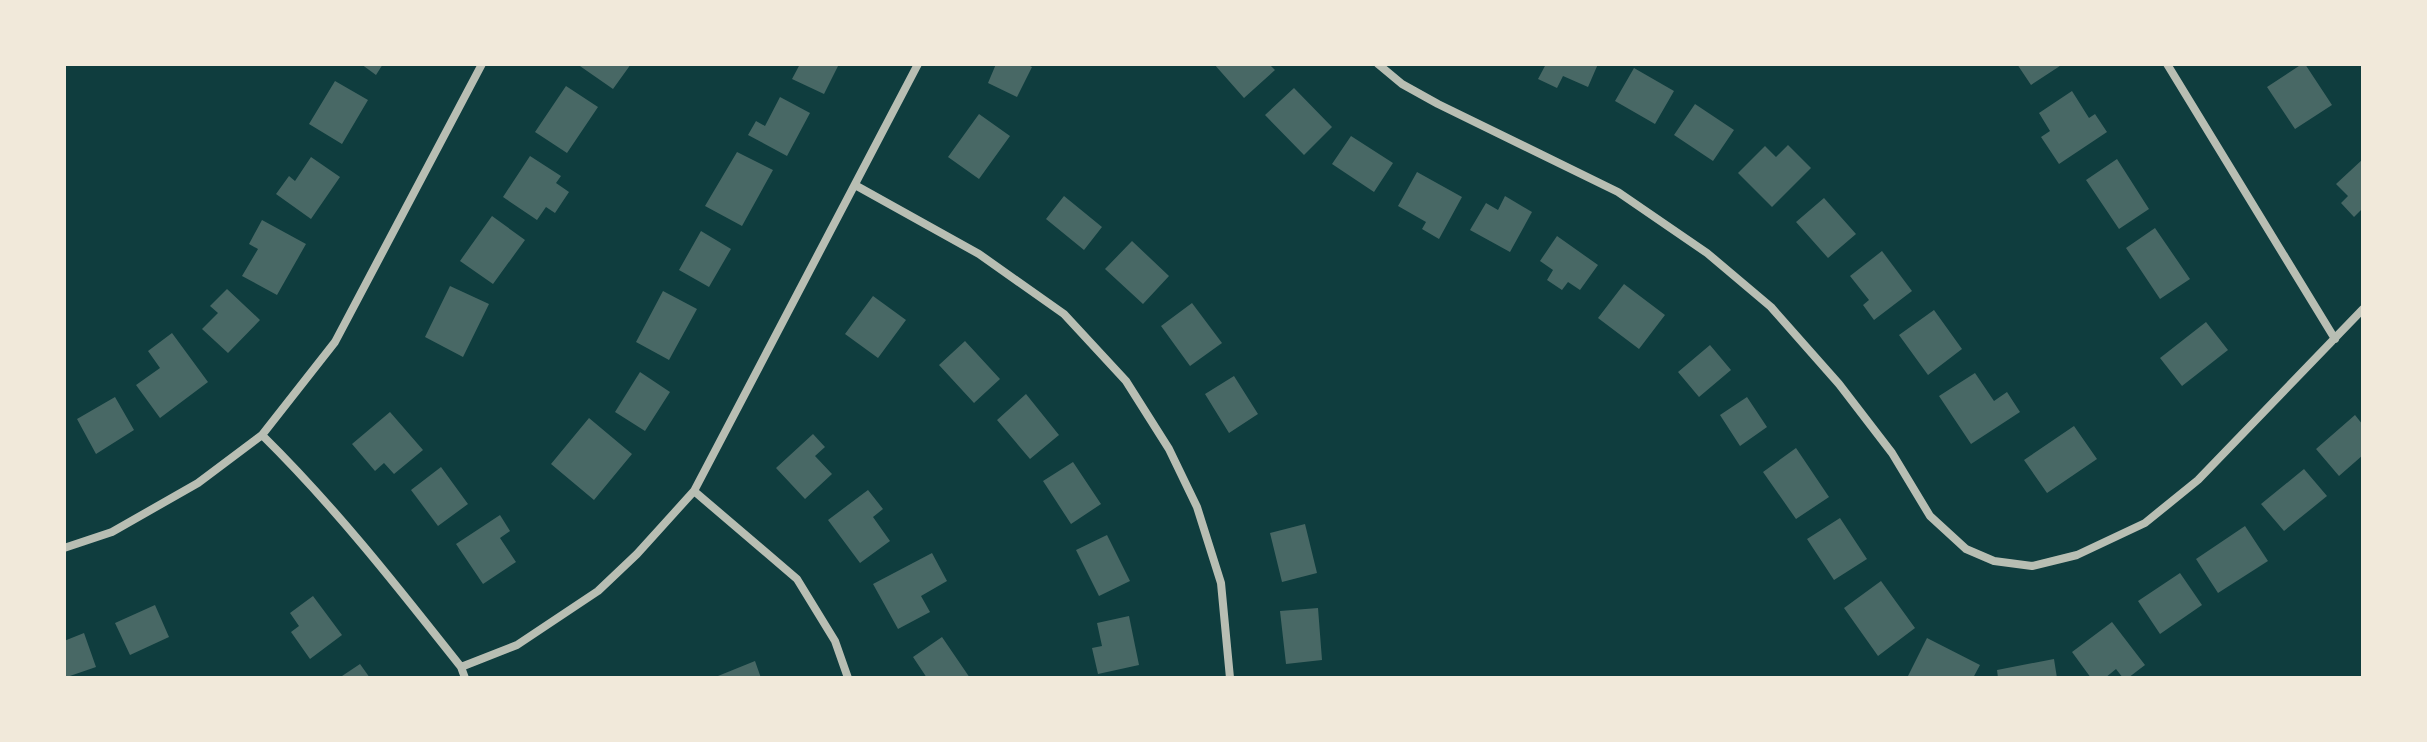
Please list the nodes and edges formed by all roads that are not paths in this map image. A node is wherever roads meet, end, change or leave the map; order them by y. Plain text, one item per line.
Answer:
1 (482, 64) edge
2 (918, 64) edge
3 (1378, 64) edge
4 (2167, 64) edge
5 (855, 185) junction
6 (2363, 309) edge
7 (2335, 339) junction
8 (262, 435) junction
9 (694, 491) junction
10 (64, 548) edge
11 (461, 667) junction
12 (465, 678) edge
13 (848, 678) edge
14 (1230, 678) edge

1 - 8 street
2 - 5 street
3 - 7 street
4 - 7 street
5 - 9 street
5 - 14 street
6 - 7 street
8 - 10 street
8 - 11 street
9 - 11 street
9 - 13 street
11 - 12 street

